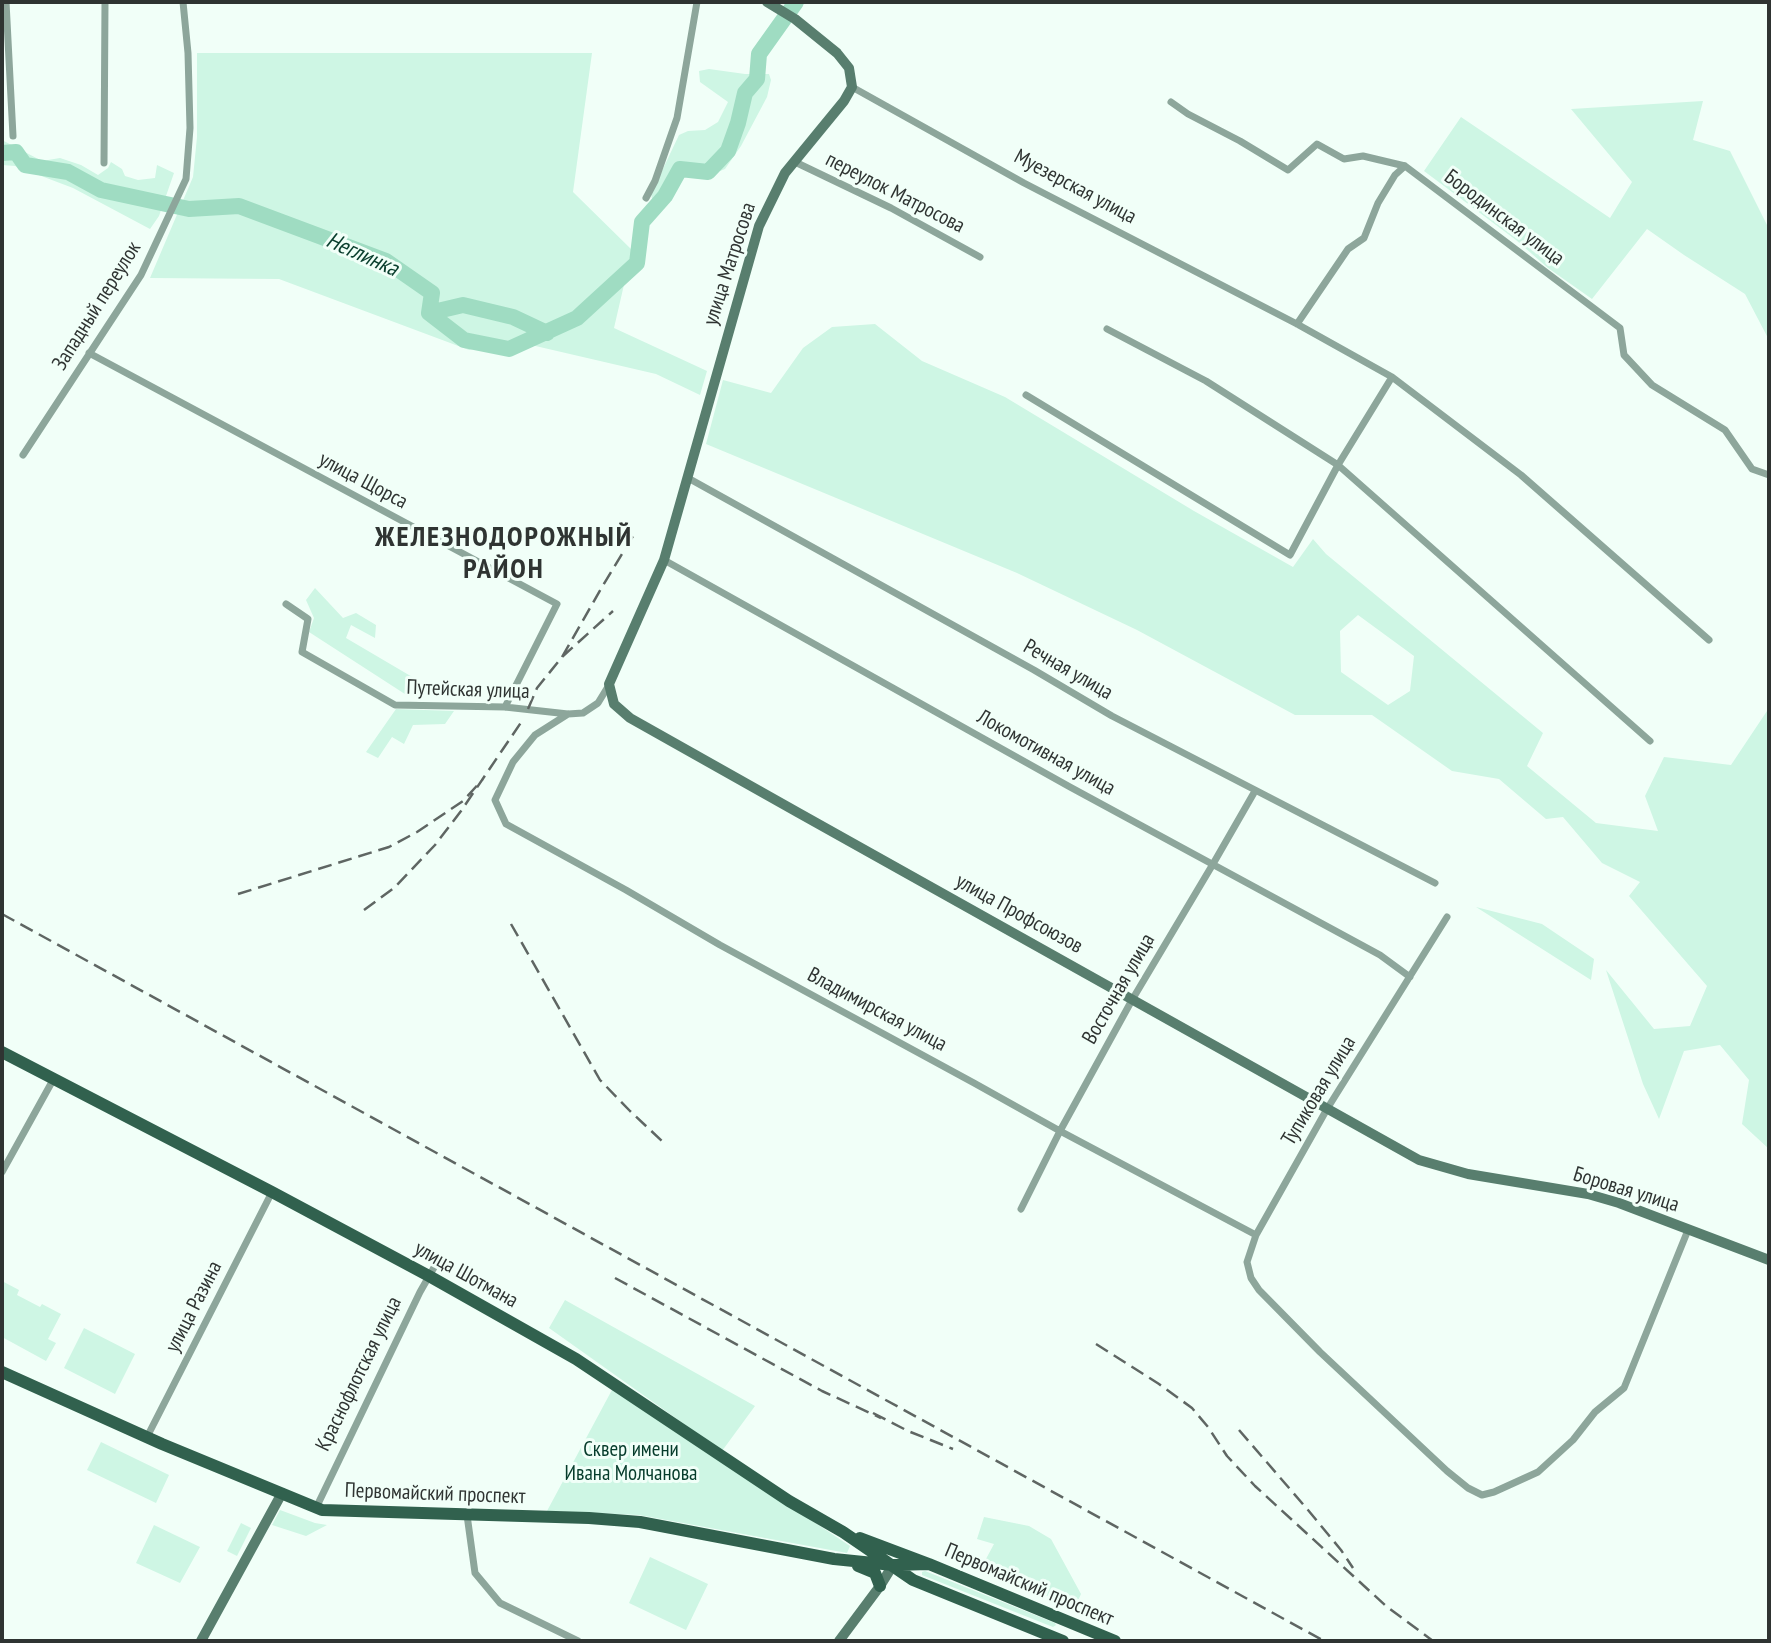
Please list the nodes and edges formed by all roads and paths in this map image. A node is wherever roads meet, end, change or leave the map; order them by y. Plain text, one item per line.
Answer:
1 (6, 2) edge
2 (105, 2) edge
3 (183, 2) edge
4 (697, 2) edge
5 (767, 2) edge
6 (852, 87) junction
7 (1171, 102) dead end
8 (13, 136) dead end
9 (795, 162) junction
10 (104, 163) dead end
11 (1405, 166) junction
12 (646, 198) dead end
13 (979, 257) dead end
14 (1297, 324) junction
15 (1107, 329) dead end
16 (89, 353) junction
17 (1392, 377) junction
18 (1026, 395) dead end
19 (23, 455) dead end
20 (1338, 465) junction
21 (1769, 475) edge
22 (688, 478) junction
23 (664, 560) junction
24 (286, 604) dead end
25 (1709, 640) dead end
26 (609, 684) junction
27 (505, 707) junction
28 (568, 714) junction
29 (1650, 741) dead end
30 (1255, 791) junction
31 (1213, 864) junction
32 (1435, 883) dead end
33 (1447, 917) dead end
34 (1410, 977) junction
35 (1132, 1000) junction
36 (2, 1052) edge
37 (53, 1080) junction
38 (1327, 1109) junction
39 (1060, 1131) junction
40 (1427, 1162) joint
41 (2, 1172) edge
42 (272, 1192) junction
43 (1021, 1209) dead end
44 (1688, 1230) junction
45 (1256, 1235) junction
46 (440, 1257) dead end
47 (1769, 1260) edge
48 (429, 1276) junction
49 (2, 1373) edge
50 (147, 1437) junction
51 (282, 1493) junction
52 (316, 1508) junction
53 (467, 1515) junction
54 (843, 1532) junction
55 (854, 1539) junction
56 (834, 1559) junction
57 (848, 1560) junction
58 (929, 1564) junction
59 (892, 1566) junction
60 (913, 1580) junction
61 (880, 1586) junction
62 (1067, 1621) junction
63 (201, 1641) edge
64 (578, 1641) edge
65 (839, 1641) edge
66 (1061, 1641) edge
67 (1115, 1641) edge

1 - 8 street
2 - 10 street
3 - 16 street, Западный переулок
4 - 12 street
5 - 6 main road
6 - 9 main road, улица Матросова
6 - 14 street, Муезерская улица
7 - 11 street, Бородинская улица
9 - 13 street, переулок Матросова
9 - 22 main road, улица Матросова
11 - 14 street
11 - 21 street, Бородинская улица
14 - 17 street, Муезерская улица
15 - 20 street
16 - 19 street, Западный переулок
16 - 27 street, улица Щорса
17 - 20 street
17 - 25 street, Муезерская улица
18 - 20 street
20 - 29 street
22 - 23 main road, улица Матросова
22 - 30 street, Речная улица
23 - 26 main road, улица Матросова
23 - 31 street, Локомотивная улица
24 - 27 street, Путейская улица
26 - 28 street, Путейская улица
26 - 35 main road, улица Профсоюзов
27 - 28 street, Путейская улица
28 - 39 street, Владимирская улица
30 - 31 street, Восточная улица
30 - 32 street, Речная улица
31 - 34 street, Локомотивная улица
31 - 35 street, Восточная улица
33 - 34 street, Тупиковая улица
34 - 38 street, Тупиковая улица
35 - 38 main road, улица Профсоюзов
35 - 39 street, Восточная улица
36 - 37 main road, улица Шотмана
37 - 41 street
37 - 42 main road, улица Шотмана
38 - 40 main road, улица Профсоюзов
38 - 45 street, Тупиковая улица
39 - 43 street, Восточная улица
39 - 45 street, Владимирская улица
40 - 44 main road, Боровая улица
42 - 48 main road, улица Шотмана
42 - 50 street, улица Разина
44 - 45 street, Тупиковая улица
44 - 47 main road, Боровая улица
46 - 48 street, Краснофлотская улица
48 - 52 street, Краснофлотская улица
48 - 54 main road, улица Шотмана
49 - 50 main road, Первомайский проспект
50 - 51 main road, Первомайский проспект
51 - 52 main road, Первомайский проспект
51 - 63 main road
52 - 53 main road, Первомайский проспект
53 - 56 main road, Первомайский проспект
53 - 64 street
54 - 55 main road, улица Шотмана
54 - 58 main road, Первомайский проспект
55 - 57 main road
55 - 59 main road, улица Шотмана
56 - 57 main road, Первомайский проспект
56 - 61 main road
57 - 59 main road, Первомайский проспект
58 - 59 main road, Первомайский проспект
58 - 62 main road, Первомайский проспект
59 - 60 main road, Первомайский проспект
59 - 61 main road
60 - 61 main road
60 - 66 main road, Первомайский проспект
61 - 65 main road
62 - 66 main road
62 - 67 main road, Первомайский проспект

